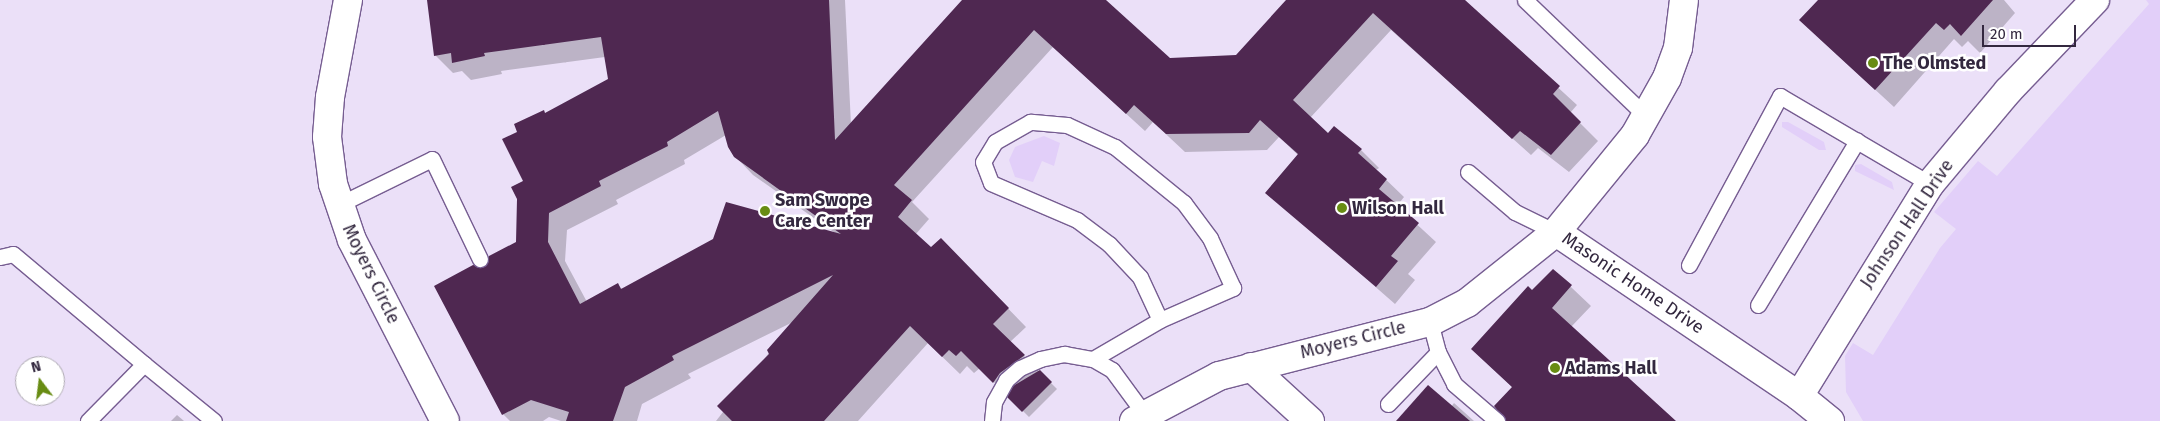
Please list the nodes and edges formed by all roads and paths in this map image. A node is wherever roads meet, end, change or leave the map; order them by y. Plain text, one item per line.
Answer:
1 (348, 0) edge
2 (1525, 0) edge
3 (1684, 0) edge
4 (2095, 0) edge
5 (1536, 6) edge
6 (1646, 116) junction
7 (1857, 141) junction
8 (1468, 172) dead end
9 (1930, 184) junction
10 (340, 204) junction
11 (1556, 232) junction
12 (0, 257) edge
13 (480, 259) dead end
14 (1690, 265) dead end
15 (1758, 305) dead end
16 (1160, 320) junction
17 (1430, 322) junction
18 (1438, 352) junction
19 (1093, 359) junction
20 (144, 364) junction
21 (1252, 367) junction
22 (1388, 404) dead end
23 (1815, 413) edge
24 (1140, 418) edge
25 (88, 421) edge
26 (214, 421) edge
27 (445, 421) edge
28 (992, 421) edge
29 (1310, 421) edge
30 (1497, 421) edge

1 - 10 street, Moyers Circle
2 - 5 lane
3 - 6 street, Masonic Home Drive
4 - 9 street, Johnson Hall Drive
5 - 6 lane
6 - 11 street, Masonic Home Drive
7 - 9 lane
7 - 14 lane
7 - 15 lane
8 - 11 lane
9 - 23 street, Johnson Hall Drive
10 - 13 lane
10 - 27 street, Moyers Circle
11 - 17 street, Moyers Circle
11 - 23 street, Masonic Home Drive
12 - 20 lane
16 - 16 lane
16 - 19 lane
17 - 18 lane
17 - 21 street, Moyers Circle
18 - 22 lane
18 - 30 lane
19 - 24 lane
19 - 28 lane
20 - 25 lane
20 - 26 lane
21 - 24 street, Moyers Circle
21 - 29 street

